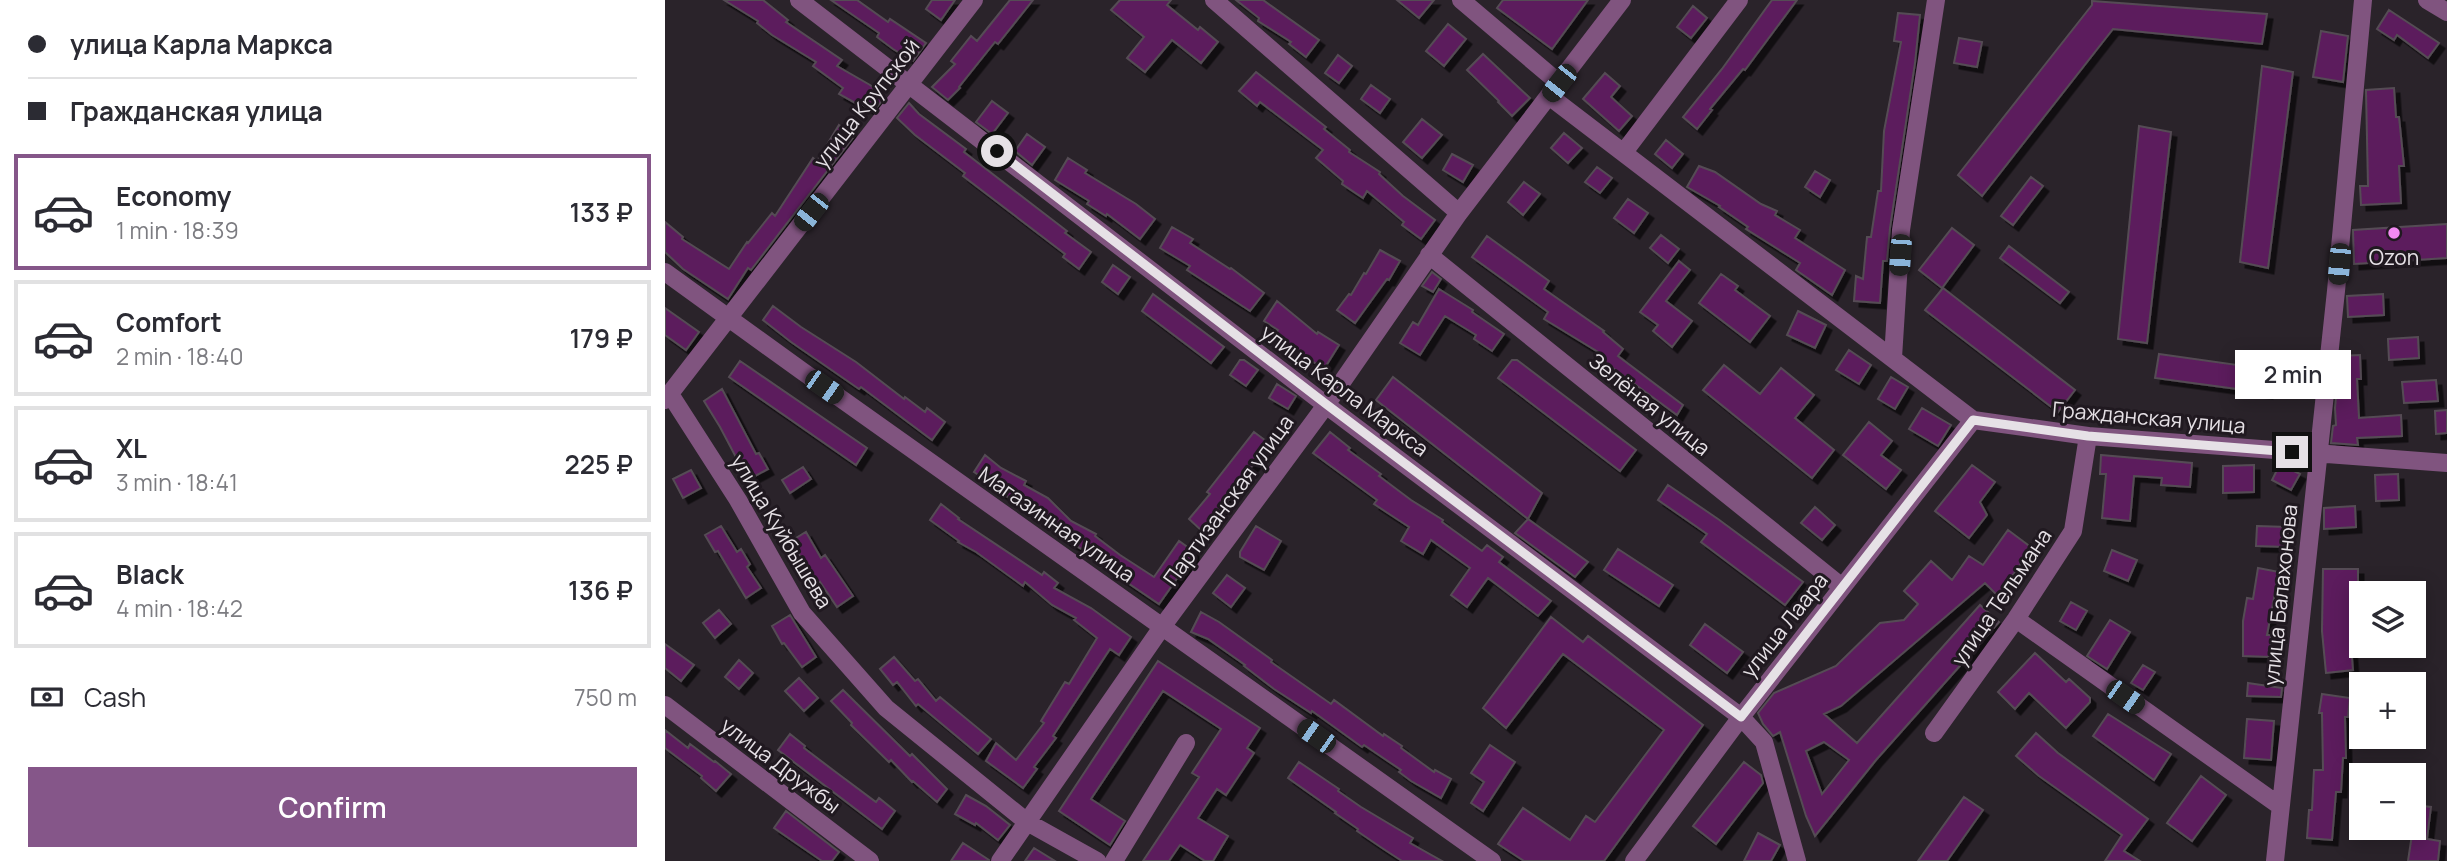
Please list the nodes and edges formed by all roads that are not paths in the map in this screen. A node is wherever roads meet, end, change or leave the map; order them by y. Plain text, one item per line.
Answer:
1 (799, 0) edge
2 (974, 0) edge
3 (1214, 0) edge
4 (1461, 0) edge
5 (1622, 0) edge
6 (1739, 0) edge
7 (1936, 0) edge
8 (2363, 0) edge
9 (2427, 0) edge
10 (2447, 12) edge
11 (909, 84) junction
12 (1554, 90) junction
13 (1624, 152) junction
14 (1459, 214) junction
15 (1430, 255) junction
16 (665, 272) edge
17 (729, 318) junction
18 (1893, 358) junction
19 (667, 397) edge
20 (1326, 404) junction
21 (1973, 420) junction
22 (2088, 436) junction
23 (2318, 454) junction
24 (2447, 463) edge
25 (1842, 587) junction
26 (2016, 619) junction
27 (1162, 627) junction
28 (665, 705) edge
29 (1741, 717) junction
30 (1934, 733) dead end
31 (1186, 743) dead end
32 (2280, 806) junction
33 (1027, 822) junction
34 (870, 861) edge
35 (1000, 861) edge
36 (1097, 861) edge
37 (1114, 861) edge
38 (1492, 861) edge
39 (1634, 861) edge
40 (1797, 861) edge
41 (2275, 861) edge

1 - 11 street, улица Карла Маркса
2 - 11 street, улица Крупской
3 - 14 street
4 - 12 street
5 - 12 street, Партизанская улица
6 - 13 street
7 - 18 street
8 - 23 street, улица Балахонова
9 - 10 street
11 - 17 street, улица Крупской
11 - 20 street, улица Карла Маркса
12 - 13 street
12 - 14 street, Партизанская улица
13 - 18 street
14 - 15 street, Партизанская улица
15 - 20 street, Партизанская улица
15 - 25 street, Зелёная улица
16 - 17 street, Магазинная улица
17 - 19 street, улица Крупской
17 - 27 street, Магазинная улица
18 - 21 street
19 - 33 street, улица Куйбышева
20 - 27 street, Партизанская улица
20 - 29 street, улица Карла Маркса
21 - 22 street, Гражданская улица
21 - 25 street, улица Лаара
22 - 23 street, Гражданская улица
22 - 26 street, улица Тельмана
23 - 24 street, Гражданская улица
23 - 32 street, улица Балахонова
25 - 29 street, улица Лаара
26 - 30 street, улица Тельмана
26 - 32 street
27 - 33 street, Партизанская улица
27 - 38 street, Магазинная улица
28 - 34 street, улица Дружбы
29 - 39 street, улица Лаара
29 - 40 street, улица Карла Маркса
31 - 37 street
32 - 41 street, улица Балахонова
33 - 35 street, Партизанская улица
33 - 36 street, улица Куйбышева

